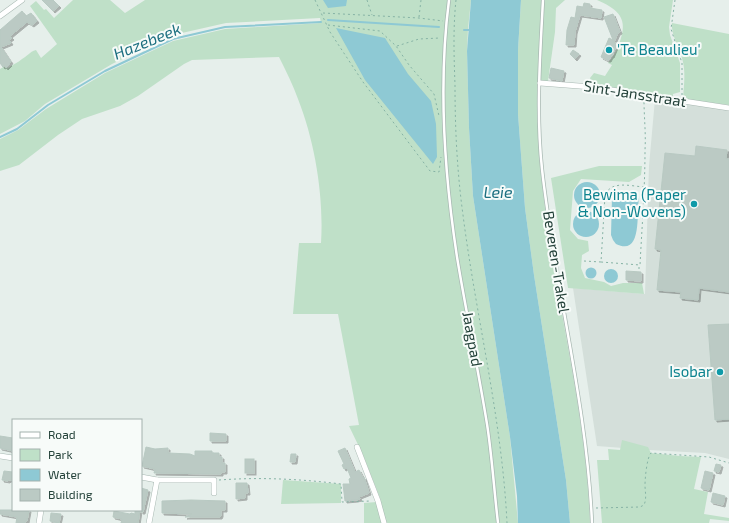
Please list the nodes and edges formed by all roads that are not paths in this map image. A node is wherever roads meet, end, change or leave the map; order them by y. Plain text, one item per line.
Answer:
1 (22, 0) edge
2 (449, 0) edge
3 (543, 0) edge
4 (0, 16) edge
5 (540, 82) junction
6 (729, 108) edge
7 (357, 447) dead end
8 (0, 456) edge
9 (12, 458) edge
10 (142, 477) edge
11 (157, 480) junction
12 (214, 493) dead end
13 (41, 511) edge
14 (39, 523) edge
15 (149, 523) edge
16 (384, 523) edge
17 (498, 523) edge
18 (592, 523) edge

1 - 4 street
2 - 17 lane, Jaagpad
3 - 5 lane, Beveren-Trakel
5 - 6 street, Sint-Jansstraat
5 - 18 lane, Beveren-Trakel
7 - 16 street
8 - 9 street
10 - 11 street
11 - 12 street
11 - 15 street
13 - 14 street

